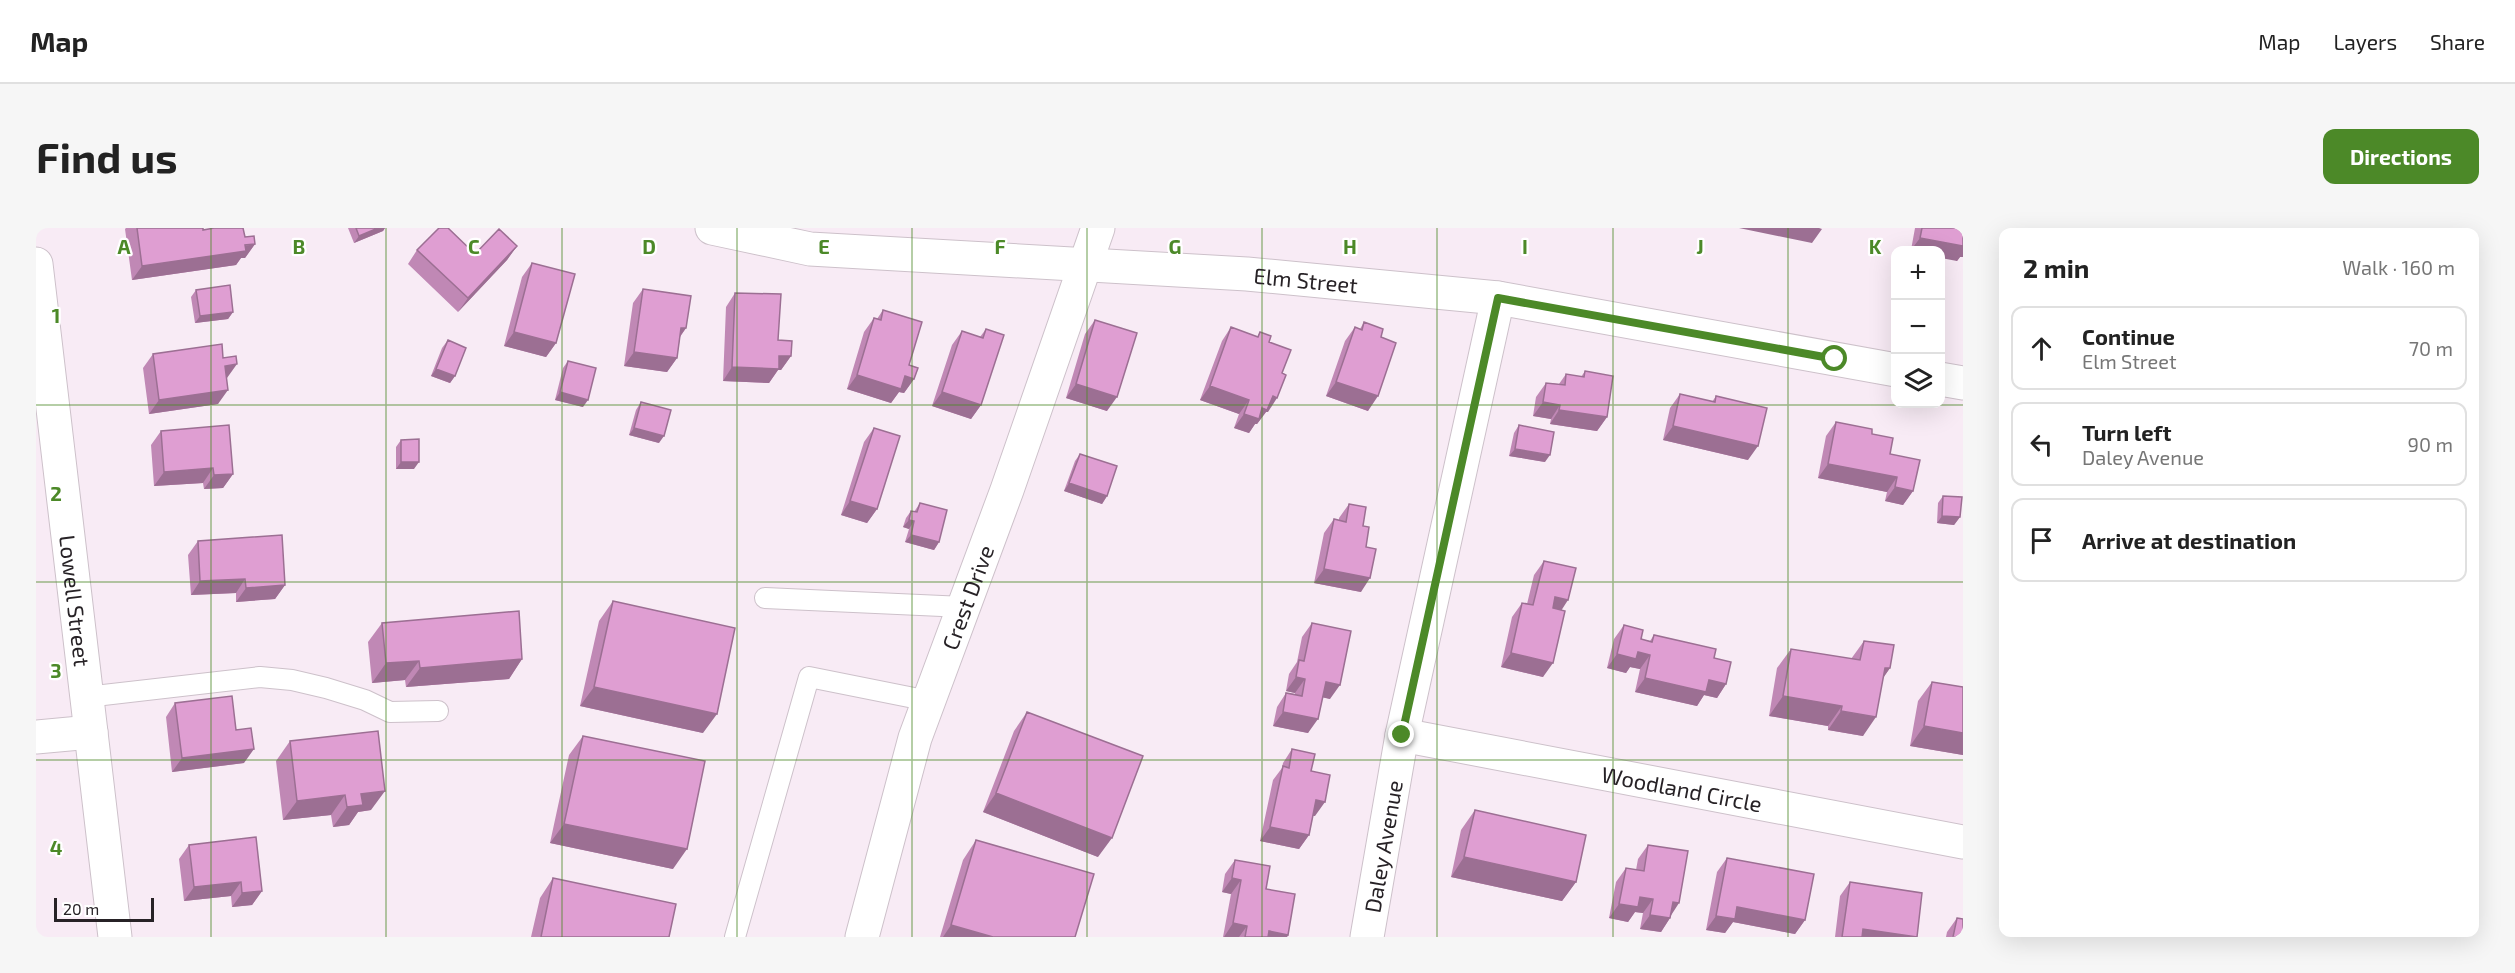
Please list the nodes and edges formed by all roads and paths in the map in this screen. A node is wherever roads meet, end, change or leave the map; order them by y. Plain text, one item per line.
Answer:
1 (712, 228) edge
2 (1098, 228) edge
3 (36, 264) edge
4 (1084, 264) junction
5 (1498, 298) junction
6 (42, 368) edge
7 (1891, 369) edge
8 (1945, 380) edge
9 (1963, 383) edge
10 (765, 598) dead end
11 (964, 607) junction
12 (87, 696) junction
13 (928, 701) junction
14 (438, 711) dead end
15 (91, 732) junction
16 (1402, 735) junction
17 (36, 737) edge
18 (1963, 842) edge
19 (115, 937) edge
20 (735, 937) edge
21 (862, 937) edge
22 (1367, 937) edge

1 - 4 street, Elm Street
2 - 4 street, Crest Drive
3 - 6 street, Lowell Street
4 - 5 street, Elm Street
4 - 11 street, Crest Drive
5 - 7 street, Elm Street
5 - 16 street, Daley Avenue
6 - 12 street, Lowell Street
8 - 9 street
10 - 11 lane
11 - 13 street, Crest Drive
12 - 14 lane
12 - 15 street, Lowell Street
13 - 20 lane
13 - 21 street, Crest Drive
15 - 17 street
15 - 19 street, Lowell Street
16 - 18 street, Woodland Circle
16 - 22 street, Daley Avenue

